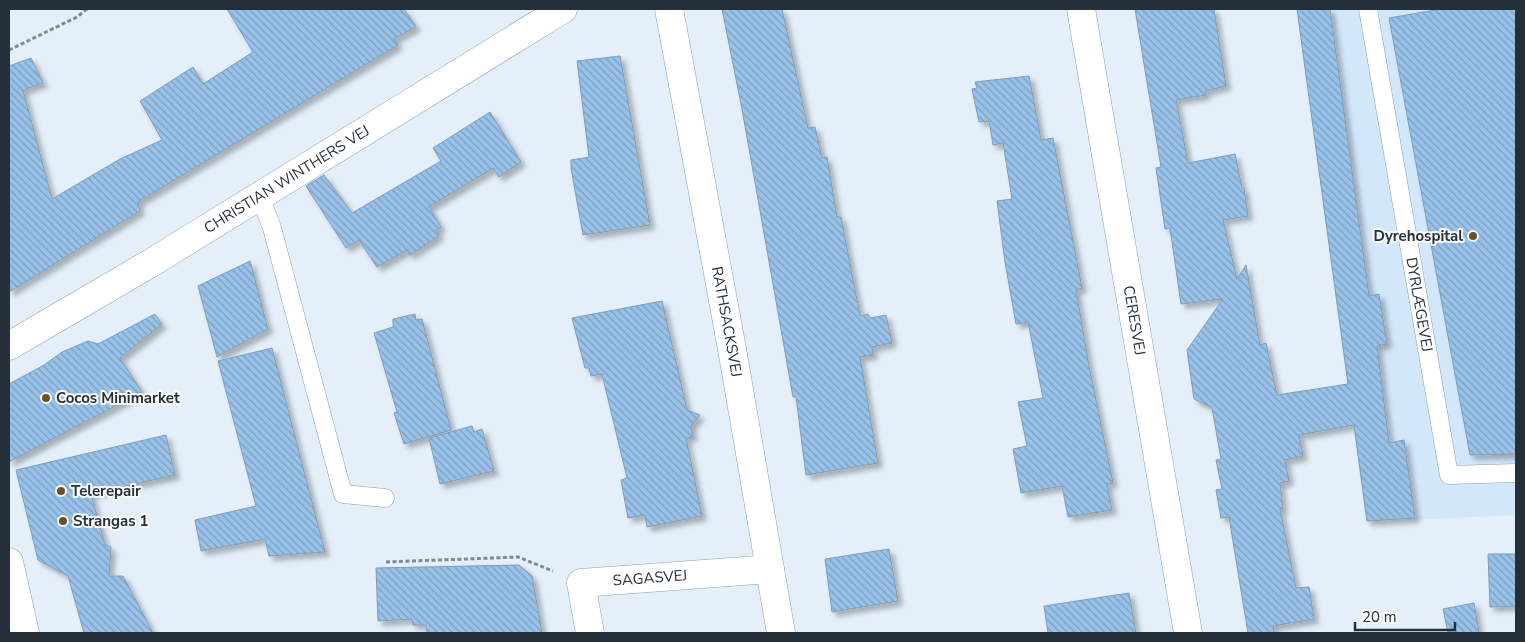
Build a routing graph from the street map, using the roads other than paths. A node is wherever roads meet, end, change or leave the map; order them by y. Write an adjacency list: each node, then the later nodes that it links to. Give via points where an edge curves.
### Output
1 (563, 9): 5 (street, CHRISTIAN WINTHERS VEJ)
2 (669, 9): 10 (street, RATHSACKSVEJ)
3 (1081, 9): 14 (street, CERESVEJ)
4 (1368, 9): 7 (lane, DYRLÆGEVEJ, via 1449,475)
5 (260, 196): 6 (street, CHRISTIAN WINTHERS VEJ); 8 (lane, via 272,228 343,494)
6 (9, 346)
7 (1516, 473)
8 (385, 498)
9 (9, 562): 11 (street)
10 (770, 569): 12 (street, SAGASVEJ, via 581,583); 13 (street, RATHSACKSVEJ)
11 (25, 633)
12 (590, 633)
13 (781, 633)
14 (1188, 633)

